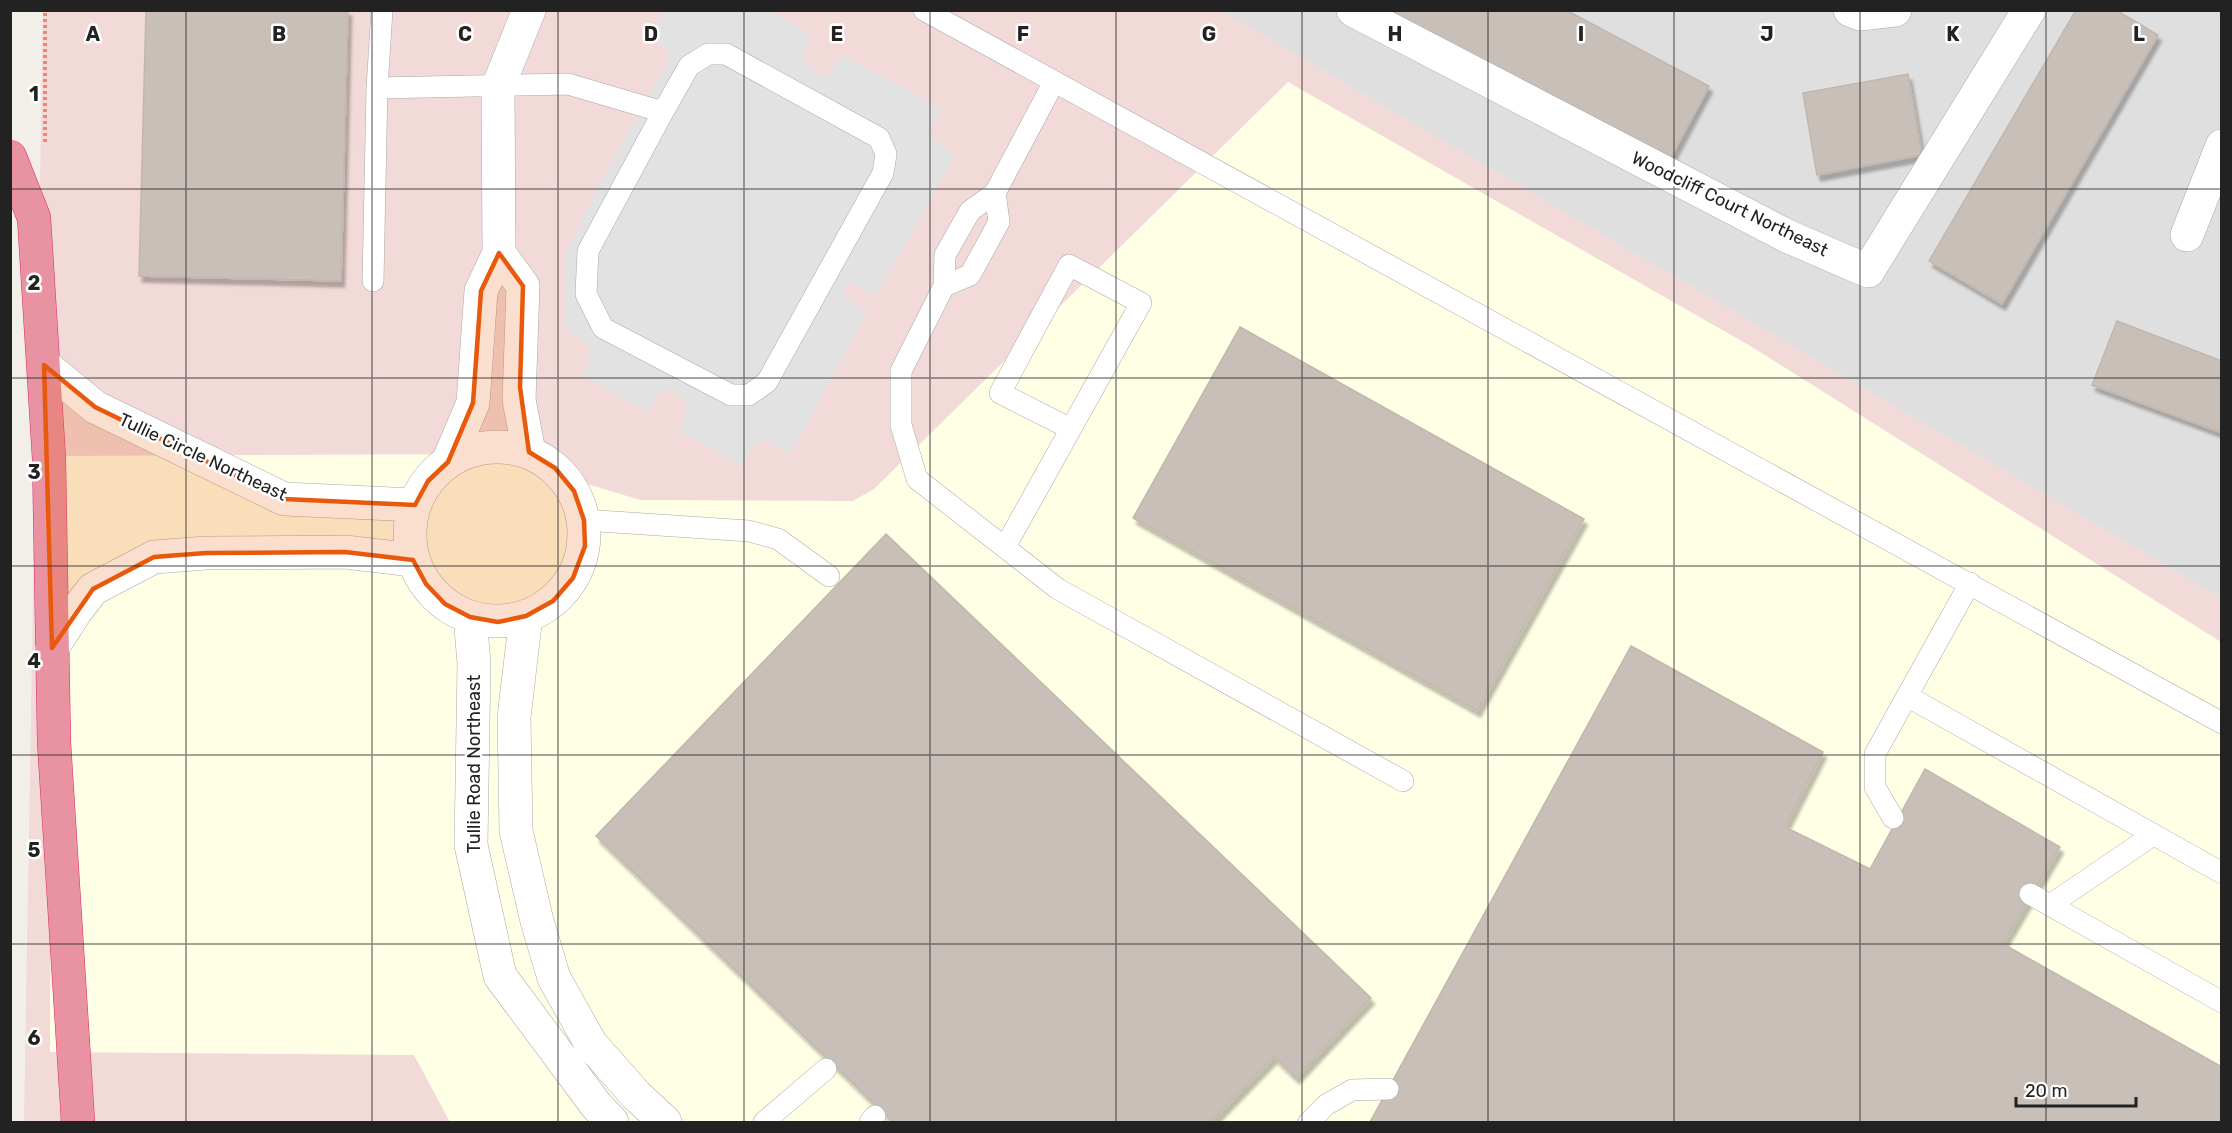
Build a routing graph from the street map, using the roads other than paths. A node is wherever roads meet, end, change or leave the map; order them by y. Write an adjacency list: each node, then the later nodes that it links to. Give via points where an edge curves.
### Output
1 (382, 10): 10 (lane)
2 (529, 10): 9 (street)
3 (924, 10): 8 (lane)
4 (1353, 10): 7 (street, Woodcliff Court Northeast, via 1789,237 1868,271)
5 (1850, 10): 6 (street, via 1860,14)
6 (1895, 10)
7 (2029, 10)
8 (1054, 82): 14 (lane); 28 (lane)
9 (498, 87): 10 (lane); 11 (lane, via 568,84); 16 (street)
10 (377, 88): 17 (lane)
11 (663, 112): 11 (lane, via 588,251 586,294 603,328 731,395 750,395 767,382 883,173 886,154 879,138 726,54 708,54 689,66)
12 (2222, 146): 15 (street)
13 (10, 157): 19 (highway, via 34,218)
14 (995, 193): 18 (lane, via 970,211 945,255); 18 (lane, via 999,222 970,274)
15 (2187, 235)
16 (499, 252): 21 (street, via 523,286 519,400); 22 (street, via 481,291 473,403)
17 (373, 281)
18 (944, 286): 25 (lane, via 901,371 901,425 917,479)
19 (44, 365): 23 (street, Tullie Circle Northeast, via 95,407 284,499); 31 (highway)
20 (1071, 429): 20 (lane, via 1141,303 1069,265 1000,393); 25 (lane)
21 (529, 452): 22 (street, via 500,446 473,449); 24 (street, via 555,468 574,491)
22 (448, 462): 23 (street, via 428,481)
23 (415, 505): 26 (street, via 410,532)
24 (584, 520): 27 (lane, via 749,531 778,539); 29 (street, via 585,546 573,578 553,601)
25 (1005, 547): 34 (lane, via 1058,589)
26 (413, 560): 30 (street, via 426,584 445,604); 31 (street, via 345,552 154,557 93,590)
27 (829, 576)
28 (1970, 583): 32 (lane); 33 (lane)
29 (526, 616): 30 (street, via 498,622); 45 (street, via 514,717 516,831 537,921 554,978 591,1044)
30 (470, 617): 44 (street, Tullie Road Northeast, via 474,663 471,845 500,976)
31 (52, 648): 43 (highway, via 54,742)
32 (1907, 696): 35 (lane, via 1875,754 1875,787); 36 (lane)
33 (2222, 723)
34 (1403, 781)
35 (1893, 818)
36 (2153, 835): 37 (lane); 39 (lane)
37 (2222, 873)
38 (2030, 894): 39 (lane)
39 (2050, 905): 40 (lane)
40 (2222, 1002)
41 (826, 1069): 46 (lane)
42 (1388, 1089): 47 (lane, via 1352,1090 1326,1105)
43 (78, 1122)
44 (612, 1122)
45 (665, 1122)
46 (764, 1122)
47 (1309, 1122)

